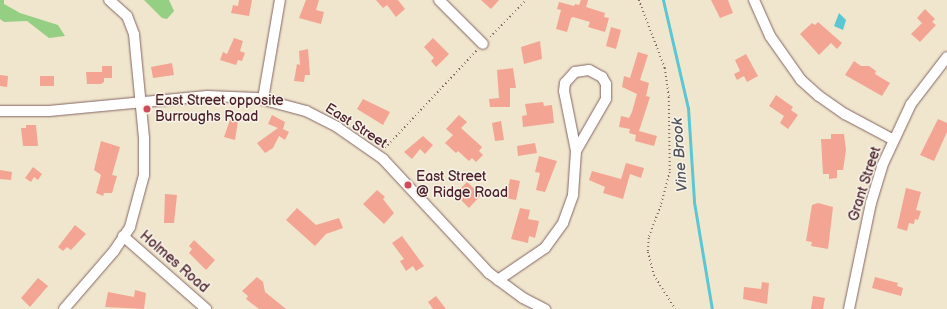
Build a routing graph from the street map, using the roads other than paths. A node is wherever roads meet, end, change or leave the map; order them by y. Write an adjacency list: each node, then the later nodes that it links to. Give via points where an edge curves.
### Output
1 (108, 0): 8 (street, via 127,16 134,34)
2 (280, 0): 7 (street)
3 (439, 0): 5 (street)
4 (754, 0): 10 (street, via 770,36 801,80 845,114)
5 (483, 44)
6 (947, 57): 10 (street, Grant Street, via 911,104)
7 (263, 99): 8 (street, East Street, via 207,96); 13 (street, East Street, via 312,114 337,126 378,155)
8 (139, 102): 9 (street, East Street, via 49,111); 12 (street, via 145,150 144,175 130,227)
9 (0, 111)
10 (894, 140): 17 (street, Grant Street, via 882,166 871,203)
11 (576, 151): 11 (street, via 606,99 606,84 596,72 589,70 575,72 565,83 564,91); 13 (street, via 573,195 563,223 545,248)
12 (123, 236): 14 (street); 15 (street, Holmes Road)
13 (498, 280): 16 (street, East Street, via 523,298)
14 (64, 309)
15 (206, 309)
16 (545, 309)
17 (849, 309)

